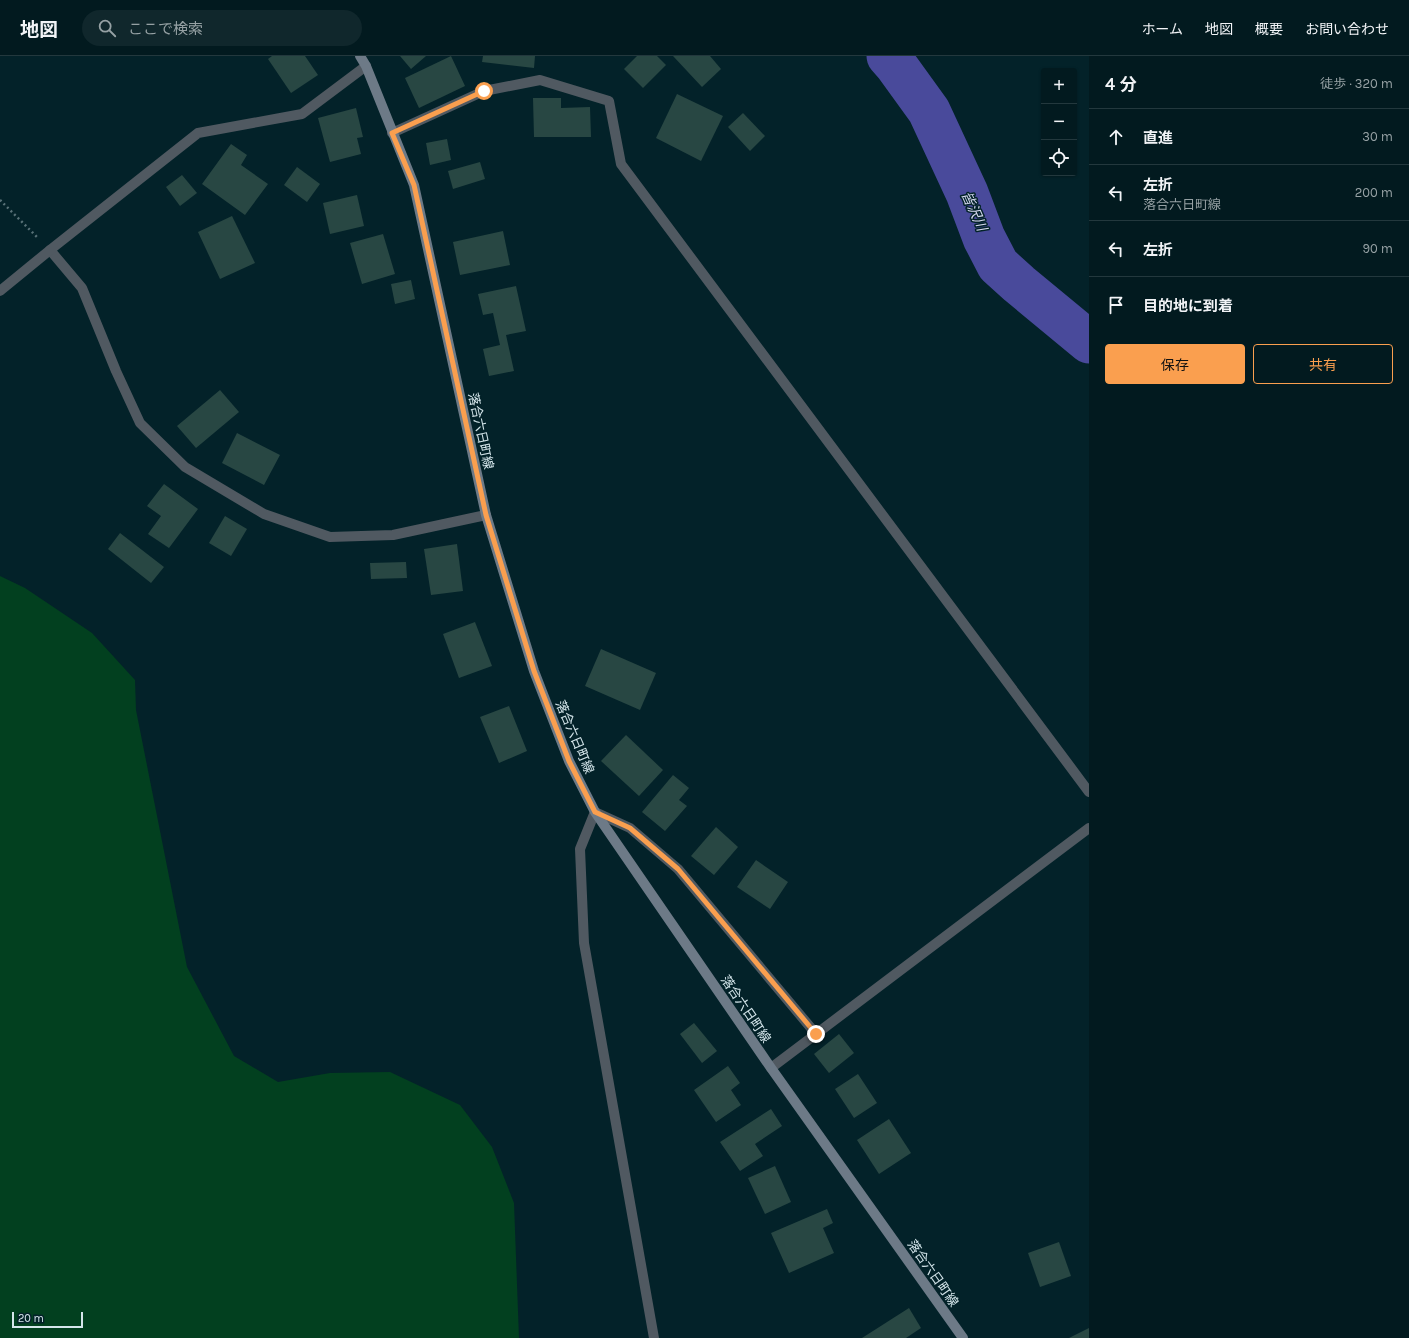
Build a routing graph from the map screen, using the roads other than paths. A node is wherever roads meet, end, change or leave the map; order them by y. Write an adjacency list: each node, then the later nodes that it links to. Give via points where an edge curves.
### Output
1 (360, 56): 2 (main road, 落合六日町線)
2 (366, 66): 3 (main road, 落合六日町線); 4 (street, via 302,114 198,133)
3 (392, 133): 6 (main road, 落合六日町線, via 414,185); 7 (street, via 484,91 540,80 609,101 621,164)
4 (50, 250): 5 (street); 6 (street, via 82,288 140,423 185,467 264,514 330,537 393,535)
5 (0, 291)
6 (486, 515): 8 (main road, 落合六日町線, via 534,671 569,761)
7 (1089, 792)
8 (595, 812): 10 (street, via 630,828 678,869); 11 (main road, 落合六日町線); 12 (street, via 580,849 584,943)
9 (1089, 828): 10 (street)
10 (816, 1034): 11 (street)
11 (771, 1068): 13 (main road, 落合六日町線)
12 (654, 1338)
13 (963, 1338)

